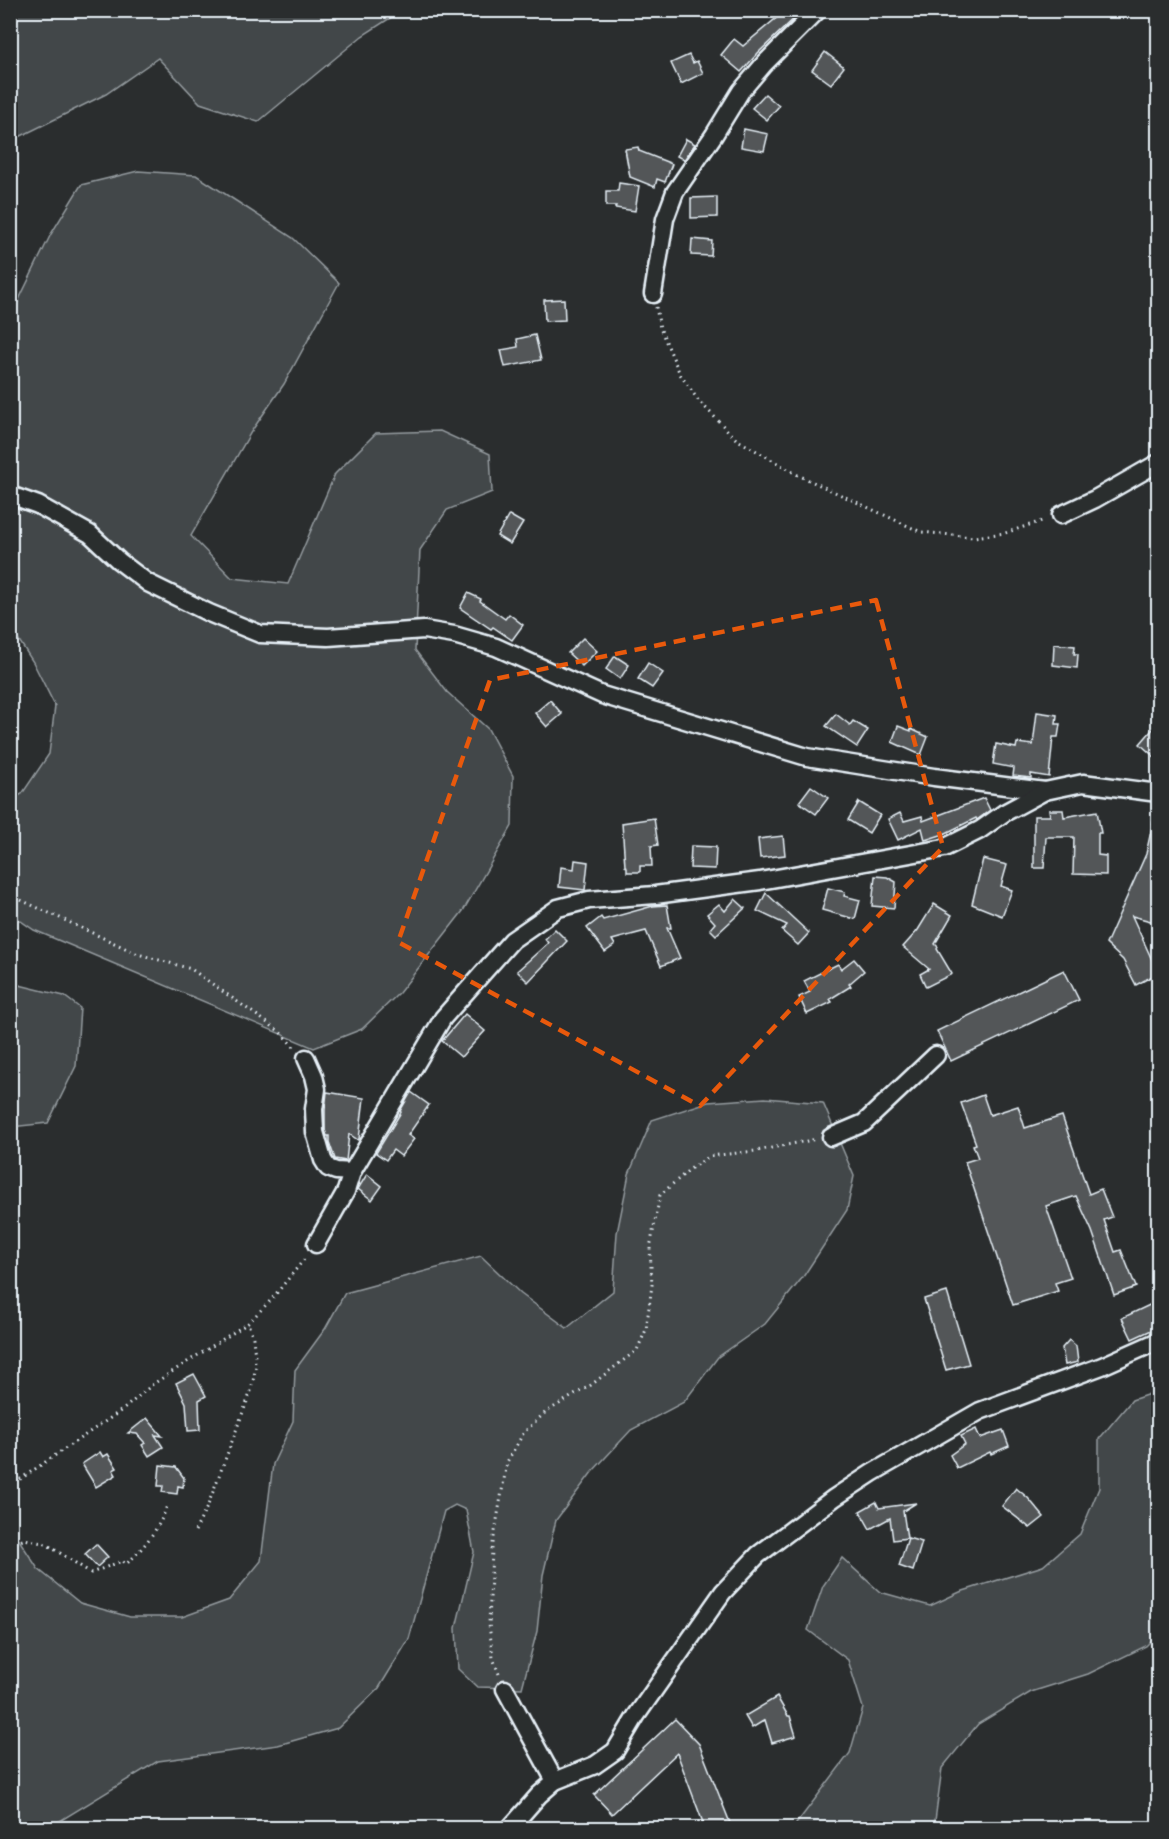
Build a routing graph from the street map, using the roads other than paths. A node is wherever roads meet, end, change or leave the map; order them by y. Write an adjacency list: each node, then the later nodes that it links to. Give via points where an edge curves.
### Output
1 (818, 10): 2 (street, via 741,91 675,192 665,219)
2 (652, 294)
3 (1158, 463): 5 (street)
4 (10, 495): 6 (street, via 38,505 90,534 148,583 260,634 328,637 424,630 454,635 496,647 602,695 807,757)
5 (1061, 515)
6 (1045, 790): 7 (street, via 1083,783); 11 (street, via 944,848 760,881 589,900 558,908 512,940 443,1018)
7 (1158, 793)
8 (936, 1055): 10 (street, via 864,1123)
9 (306, 1058): 11 (street, via 317,1089 315,1132 323,1161 328,1168)
10 (831, 1137)
11 (352, 1172): 12 (street, via 346,1191)
12 (316, 1244)
13 (1158, 1341): 15 (street, via 980,1411 834,1498 758,1555 723,1592 615,1751 595,1765)
14 (505, 1689): 15 (street)
15 (555, 1781): 16 (street)
16 (510, 1828)

